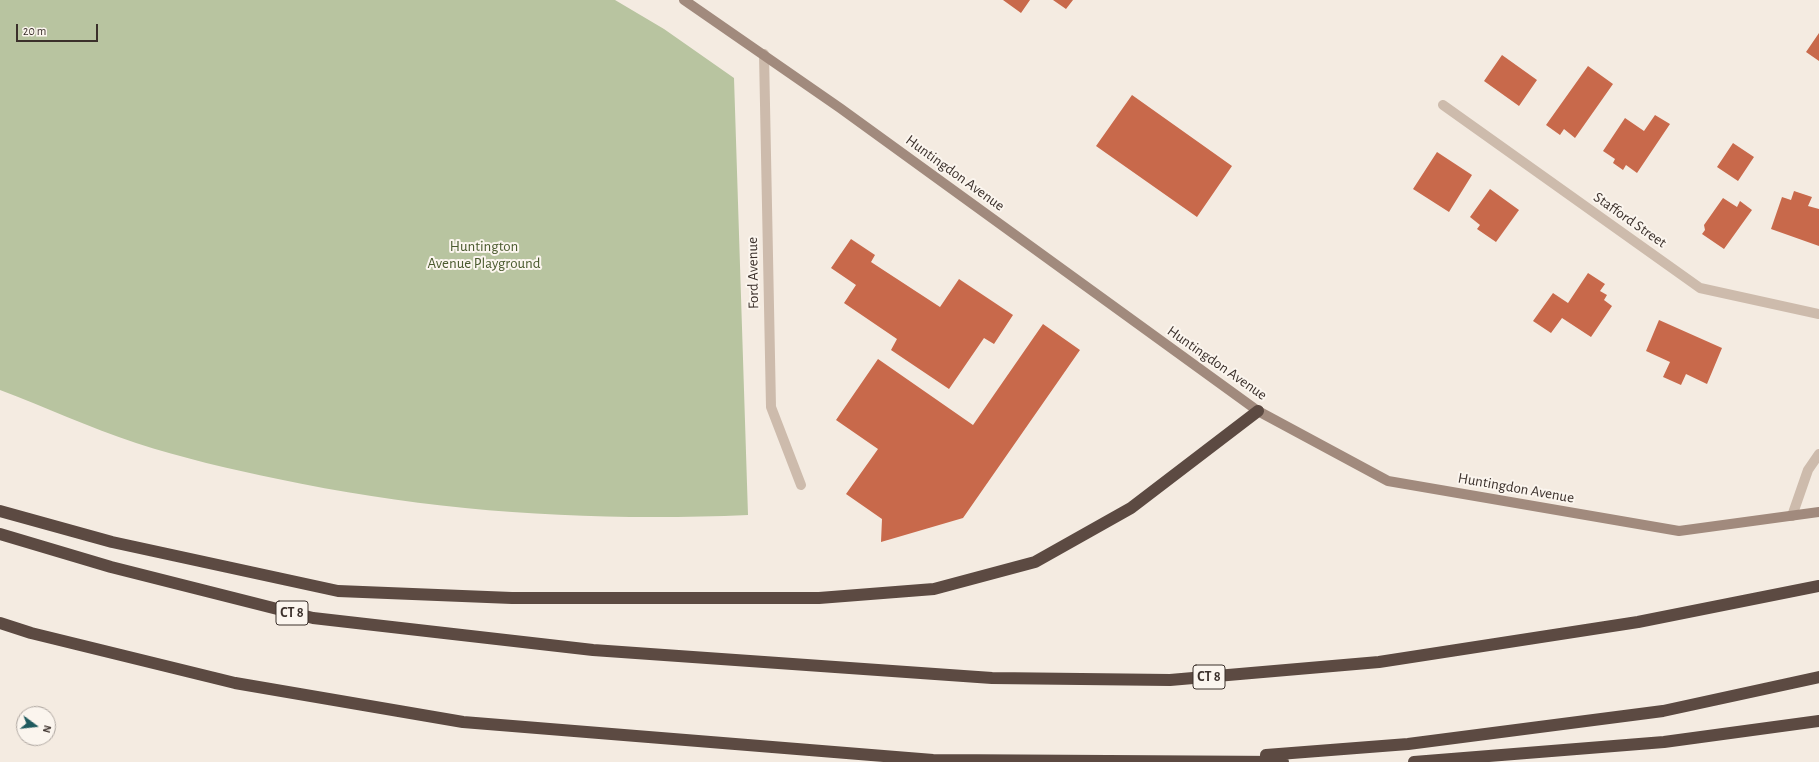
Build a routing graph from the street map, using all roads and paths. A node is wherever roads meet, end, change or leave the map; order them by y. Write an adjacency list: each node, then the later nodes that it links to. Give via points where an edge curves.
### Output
1 (684, 0): 2 (main road, Huntingdon Avenue)
2 (764, 54): 5 (main road, Huntingdon Avenue); 7 (street, Ford Avenue, via 771,407)
3 (1443, 105): 4 (street, Stafford Street, via 1700,288)
4 (1819, 314)
5 (1258, 411): 8 (highway, via 1132,508 1035,562 934,589 819,598 512,598 338,591 112,542); 10 (main road, Huntingdon Avenue, via 1388,481 1679,531)
6 (1819, 454): 10 (street, via 1808,470)
7 (801, 485)
8 (0, 511)
9 (1819, 512): 10 (main road, Huntingdon Avenue)
10 (1792, 516)
11 (0, 534): 12 (highway, CT 8, via 111,567 313,618 592,650 992,678 1170,680 1378,662 1638,622)
12 (1819, 586)
13 (0, 623): 16 (highway, via 31,633 235,683 463,722 933,760)
14 (1819, 677): 16 (highway, via 1663,711 1408,744)
15 (1819, 721): 18 (highway, via 1664,742)
16 (1179, 762): 17 (highway)
17 (1284, 762)
18 (1414, 762)

